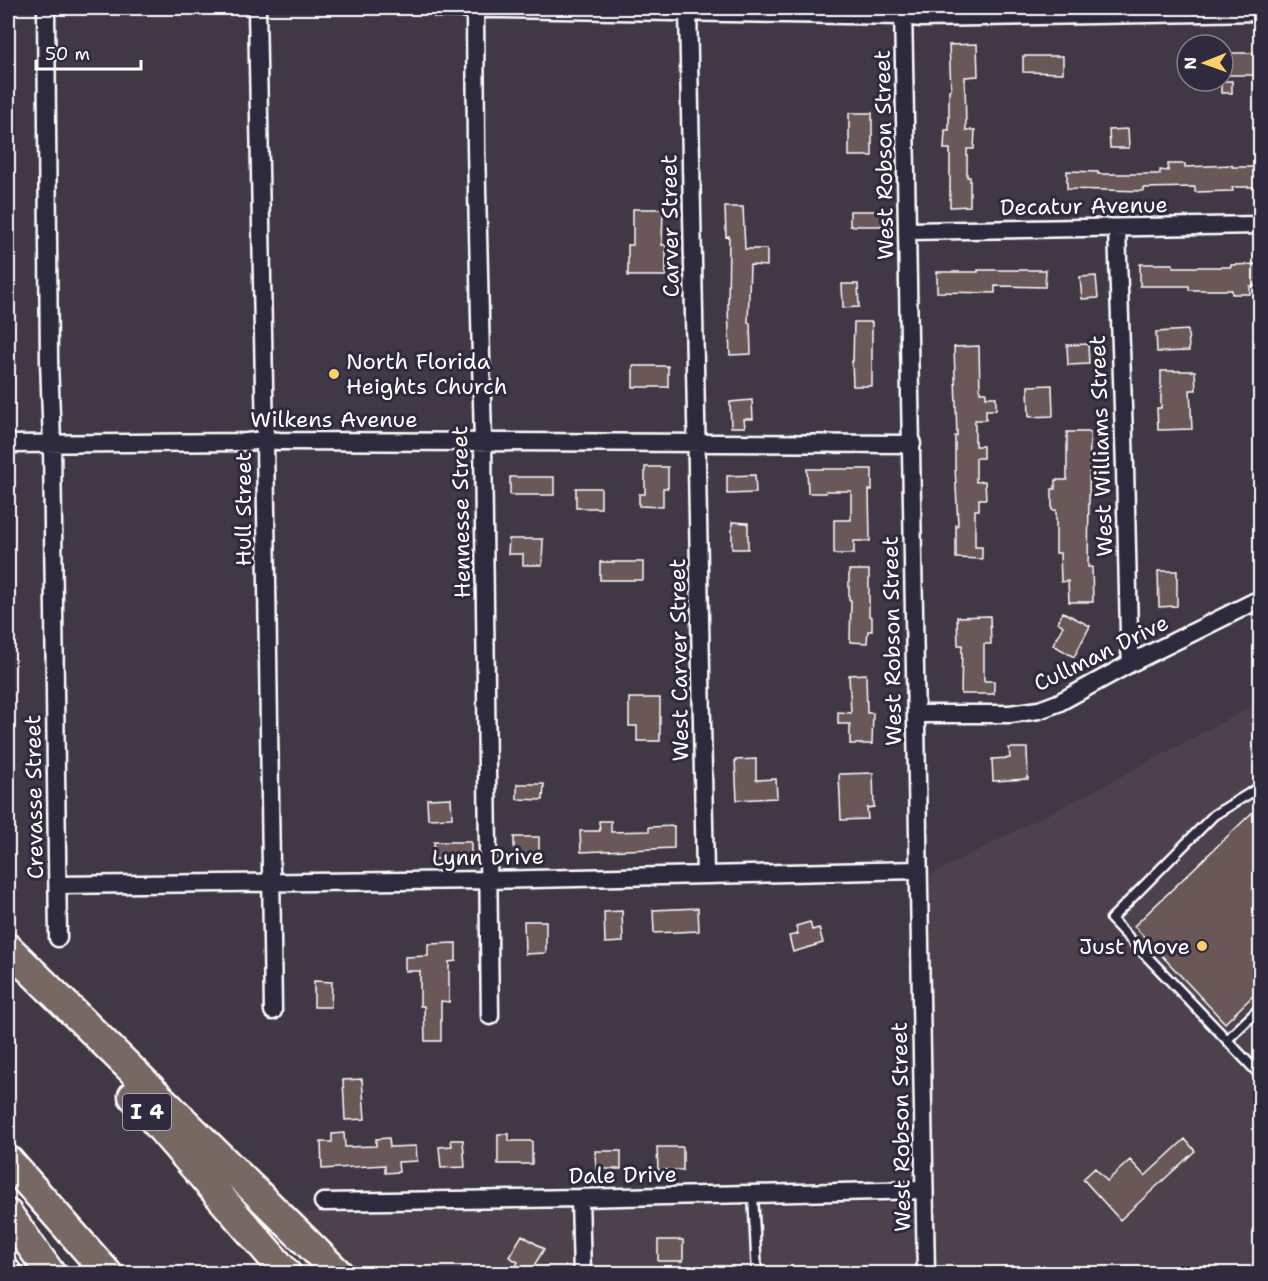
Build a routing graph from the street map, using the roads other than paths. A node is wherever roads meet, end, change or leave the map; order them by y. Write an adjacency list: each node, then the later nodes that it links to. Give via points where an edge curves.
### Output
1 (45, 8): 18 (street, Crevasse Street)
2 (257, 8): 16 (street, Hull Street)
3 (438, 8): 4 (street)
4 (476, 8): 5 (street); 17 (street, Hennesse Street)
5 (688, 10): 6 (street); 19 (street, Carver Street)
6 (744, 10): 7 (street)
7 (804, 11): 9 (street)
8 (1117, 11): 11 (street); 12 (street)
9 (903, 12): 10 (street, via 921,18); 15 (street, West Robson Street)
10 (952, 12): 11 (street)
11 (985, 12)
12 (1260, 12)
13 (1260, 225): 14 (street, Decatur Avenue)
14 (1117, 228): 15 (street, Decatur Avenue); 23 (street, West Williams Street)
15 (908, 231): 21 (street, West Robson Street)
16 (265, 440): 17 (street, Wilkens Avenue); 18 (street, Wilkens Avenue); 29 (street, Hull Street)
17 (483, 442): 19 (street, Wilkens Avenue); 28 (street, Hennesse Street)
18 (52, 443): 20 (street, Wilkens Avenue); 30 (street, Crevasse Street)
19 (697, 443): 21 (street, Wilkens Avenue); 27 (street, West Carver Street)
20 (8, 444)
21 (912, 444): 24 (street, West Robson Street)
22 (1260, 599): 23 (street, Cullman Drive)
23 (1131, 663): 24 (street, Cullman Drive, via 1039,710 1010,714)
24 (916, 714): 26 (street, West Robson Street)
25 (1260, 787): 36 (lane, via 1214,815 1111,919)
26 (918, 870): 27 (street, Lynn Drive); 39 (street, West Robson Street)
27 (705, 875): 28 (street, Lynn Drive)
28 (489, 880): 29 (street, Lynn Drive); 35 (street, Hennesse Street)
29 (271, 882): 30 (street, Lynn Drive); 34 (street, Hull Street)
30 (58, 885): 31 (street, Crevasse Street)
31 (58, 938)
32 (8, 949): 48 (highway, I 4); 49 (highway)
33 (1260, 1008): 36 (lane)
34 (273, 1011)
35 (490, 1016)
36 (1227, 1040): 37 (lane)
37 (1260, 1075)
38 (8, 1160): 47 (highway)
39 (924, 1190): 40 (street, Dale Drive); 52 (street, West Robson Street)
40 (753, 1194): 41 (street, Dale Drive); 51 (lane)
41 (580, 1198): 42 (street, Dale Drive); 50 (street)
42 (323, 1202)
43 (8, 1215): 46 (highway)
44 (8, 1264): 45 (street)
45 (15, 1274)
46 (51, 1274)
47 (108, 1274)
48 (287, 1274)
49 (339, 1274)
50 (582, 1274)
51 (757, 1274)
52 (926, 1274)

